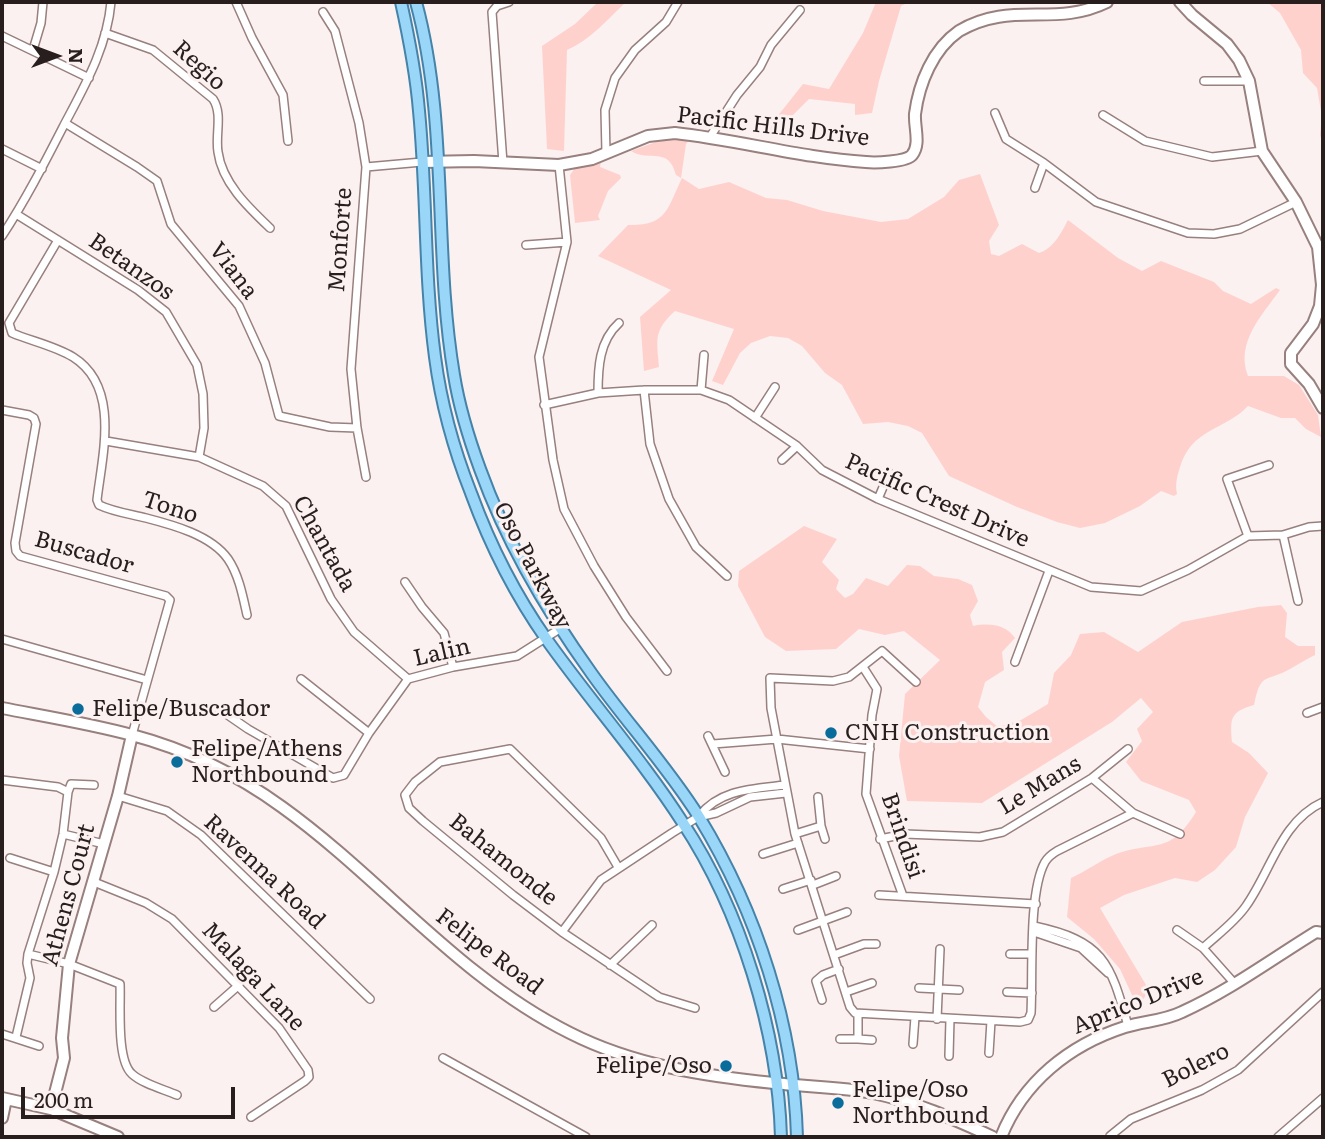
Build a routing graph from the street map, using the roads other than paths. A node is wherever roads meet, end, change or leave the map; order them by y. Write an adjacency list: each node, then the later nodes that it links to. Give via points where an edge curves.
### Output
1 (43, 2): 14 (street)
2 (111, 2): 12 (street)
3 (236, 2): 22 (street, via 283,95)
4 (401, 2): 27 (main road, Oso Parkway, via 419,111)
5 (416, 2): 26 (main road, Oso Parkway, via 434,89)
6 (509, 2): 28 (street, via 492,12)
7 (678, 2): 25 (street, via 666,22 635,50 615,78 605,110)
8 (1107, 2): 21 (street, Pacific Hills Drive, via 1059,14 994,13 946,41 929,65 915,115 914,154 908,159 867,162)
9 (1180, 2): 17 (street, via 1227,44)
10 (800, 10): 21 (street)
11 (323, 12): 31 (street, Monforte, via 335,31)
12 (105, 33): 15 (street); 36 (street, Regio, via 153,50 213,99 218,108 221,166 229,183)
13 (2, 36): 14 (street)
14 (33, 50): 15 (street)
15 (89, 78): 20 (street)
16 (1204, 80): 17 (street)
17 (1248, 81): 24 (street)
18 (995, 113): 29 (street, via 1006,139)
19 (1103, 115): 24 (street, via 1144,141 1212,157)
20 (65, 123): 32 (street); 51 (street, Viana, via 157,181 171,224 239,306 265,363 279,416)
21 (710, 137): 25 (street, Pacific Hills Drive, via 648,136)
22 (288, 141)
23 (2, 149): 32 (street)
24 (1262, 151): 34 (street)
25 (606, 153): 30 (street, Pacific Hills Drive)
26 (438, 161): 27 (street, Pacific Hills Drive); 28 (street, Pacific Hills Drive); 68 (main road, Oso Parkway, via 454,378 480,470 504,527)
27 (422, 162): 31 (street); 69 (main road, Oso Parkway, via 434,353 443,400 477,511)
28 (503, 163): 30 (street, Pacific Hills Drive)
29 (1044, 163): 33 (street); 34 (street, via 1096,202 1188,233 1240,229)
30 (559, 165): 39 (street)
31 (366, 167): 51 (street, Monforte, via 351,369)
32 (42, 169): 35 (street)
33 (1035, 188)
34 (1296, 202): 48 (street, via 1318,247 1322,285 1313,324 1290,353 1291,364)
35 (16, 214): 37 (street); 38 (street, Betanzos)
36 (270, 228)
37 (2, 236)
38 (58, 240): 52 (street, via 9,327 12,333 74,358 85,368 100,391); 54 (street, Betanzos, via 166,312 197,365 204,428)
39 (567, 242): 40 (street); 47 (street, via 539,357)
40 (526, 245)
41 (619, 323): 46 (street, via 608,334 598,367)
42 (704, 355): 45 (street)
43 (775, 387): 50 (street)
44 (644, 390): 45 (street, Pacific Crest Drive); 46 (street, Pacific Crest Drive); 64 (street, via 650,444 669,499 696,547)
45 (701, 390): 50 (street, Pacific Crest Drive, via 729,400)
46 (598, 394): 47 (street, Pacific Crest Drive)
47 (544, 405): 74 (street, via 564,509 626,617)
48 (1323, 408)
49 (2, 410): 77 (street, Buscador, via 29,415 36,425 15,543 20,556 170,600)
50 (755, 418): 53 (street, Pacific Crest Drive)
51 (357, 428): 58 (street, Monforte)
52 (106, 441): 54 (street, Chantada); 67 (street, Tono, via 99,505 180,528 211,542 227,556)
53 (797, 446): 55 (street); 59 (street, Pacific Crest Drive, via 822,470)
54 (199, 457): 76 (street, Chantada, via 263,486 286,506 331,599 354,632)
55 (782, 460)
56 (1269, 465): 62 (street, via 1227,479)
57 (889, 473): 59 (street)
58 (366, 477)
59 (878, 499): 63 (street, Pacific Crest Drive)
60 (1323, 526): 61 (street, Pacific Crest Drive)
61 (1283, 535): 62 (street, Pacific Crest Drive); 66 (street)
62 (1248, 536): 63 (street, Pacific Crest Drive, via 1141,591 1091,587)
63 (1049, 571): 71 (street)
64 (727, 576)
65 (405, 582): 72 (street, via 444,633)
66 (1298, 601)
67 (247, 615)
68 (561, 628): 69 (street, Lalin); 100 (main road, Oso Parkway)
69 (545, 638): 72 (street, Lalin, via 517,656); 101 (main road, Oso Parkway)
70 (2, 639): 77 (street)
71 (1015, 663)
72 (453, 667): 76 (street, Lalin)
73 (863, 667): 78 (street, via 882,651); 86 (street, via 833,681 771,677); 88 (street, Brindisi, via 877,689)
74 (667, 671)
75 (301, 679): 83 (street)
76 (408, 679): 83 (street, Lalin)
77 (148, 680): 84 (street, Buscador)
78 (916, 682)
79 (2, 708): 84 (street, Felipe Road)
80 (1323, 708): 82 (street)
81 (219, 709): 83 (street, Lalin, via 333,778 344,775)
82 (1307, 713)
83 (369, 733)
84 (132, 735): 96 (street, Athens Court); 169 (street, Felipe Road, via 193,756 282,807 482,978 570,1033 661,1066)
85 (708, 736): 87 (street)
86 (777, 739): 87 (street); 88 (street); 94 (street)
87 (713, 744): 90 (street)
88 (870, 749): 107 (street, Brindisi, via 866,794)
89 (1129, 749): 91 (street, Le Mans)
90 (725, 772)
91 (1092, 778): 99 (street); 107 (street, Le Mans, via 989,836 905,834)
92 (2, 780): 95 (street)
93 (94, 785): 95 (street, via 71,784)
94 (785, 789): 100 (street, via 743,795 716,813); 104 (street)
95 (68, 792): 103 (street)
96 (118, 796): 109 (street, Athens Court); 149 (street, Ravenna Road, via 167,811 201,835)
97 (818, 797): 102 (street)
98 (1323, 802): 130 (street, via 1293,824 1245,909)
99 (1133, 813): 105 (street); 120 (street, via 1046,859)
100 (698, 817): 101 (street); 170 (main road, Oso Parkway, via 739,894 763,955)
101 (685, 825): 112 (street); 169 (main road, Oso Parkway, via 719,890 749,964)
102 (821, 826): 104 (street); 106 (street)
103 (63, 834): 109 (street); 113 (street)
104 (795, 834): 108 (street)
105 (1180, 834)
106 (825, 839)
107 (880, 839): 119 (street, Brindisi)
108 (799, 843): 110 (street); 116 (street)
109 (104, 844): 115 (street, Athens Court)
110 (763, 854)
111 (10, 858): 113 (street)
112 (618, 867): 127 (street, via 601,880); 127 (street, Bahamonde, via 601,838 514,752 440,762 415,782 405,795 406,803 423,821)
113 (54, 872): 132 (street)
114 (836, 876): 116 (street)
115 (94, 882): 136 (street, Athens Court); 141 (street, Malaga Lane, via 172,919)
116 (812, 882): 117 (street); 122 (street)
117 (783, 889)
118 (879, 895): 119 (street)
119 (903, 896): 120 (street)
120 (1036, 904): 124 (street)
121 (847, 912): 122 (street)
122 (822, 920): 125 (street); 135 (street)
123 (652, 925): 137 (street)
124 (1034, 929): 134 (street); 158 (street, via 1083,945 1110,975)
125 (798, 930)
126 (1177, 930): 130 (street)
127 (562, 932): 137 (street, Bahamonde)
128 (1320, 932): 140 (street, Aprico Drive)
129 (876, 944): 135 (street)
130 (1203, 948): 140 (street)
131 (940, 949): 143 (street)
132 (28, 954): 136 (street); 160 (street, via 30,978)
133 (1010, 954): 134 (street)
134 (1032, 954): 148 (street)
135 (834, 955): 138 (street)
136 (69, 964): 171 (street, via 120,984 118,1016 127,1068 138,1078); 174 (street, Athens Court, via 64,1058)
137 (610, 965): 152 (street, Bahamonde, via 659,997)
138 (839, 969): 145 (street); 150 (street, via 817,981)
139 (872, 983): 145 (street)
140 (1235, 984): 158 (street, Aprico Drive, via 1182,1012)
141 (239, 985): 151 (street); 175 (street, Malaga Lane, via 279,1028 309,1077)
142 (919, 988): 143 (street)
143 (939, 989): 144 (street); 155 (street)
144 (959, 990)
145 (846, 992): 153 (street, via 850,1007)
146 (1007, 992): 148 (street)
147 (1323, 992): 177 (street, Bolero, via 1238,1070 1131,1119)
148 (1032, 993): 157 (street, via 1028,1020)
149 (370, 999)
150 (822, 1000)
151 (214, 1007)
152 (695, 1008)
153 (858, 1014): 154 (street); 162 (street)
154 (915, 1017): 155 (street); 164 (street)
155 (937, 1018): 156 (street)
156 (950, 1019): 157 (street); 167 (street)
157 (991, 1021): 166 (street)
158 (1128, 1026): 183 (street, Aprico Drive, via 1059,1059 1036,1081)
159 (2, 1034): 160 (street)
160 (16, 1037): 165 (street)
161 (840, 1039): 162 (street)
162 (858, 1039): 163 (street)
163 (872, 1040)
164 (912, 1044)
165 (39, 1046)
166 (989, 1053)
167 (949, 1056)
168 (443, 1058): 179 (street)
169 (776, 1084): 170 (street, Felipe Road); 180 (main road, Oso Parkway)
170 (793, 1085): 181 (main road, Oso Parkway); 182 (street, Felipe Road, via 842,1088 911,1102)
171 (177, 1095)
172 (4, 1098): 174 (street); 176 (street)
173 (1323, 1098): 184 (street)
174 (51, 1109): 178 (street)
175 (251, 1117)
176 (2, 1118)
177 (1110, 1136)
178 (118, 1137)
179 (586, 1137)
180 (781, 1137)
181 (797, 1137)
182 (993, 1137)
183 (1001, 1137)
184 (1278, 1137)

